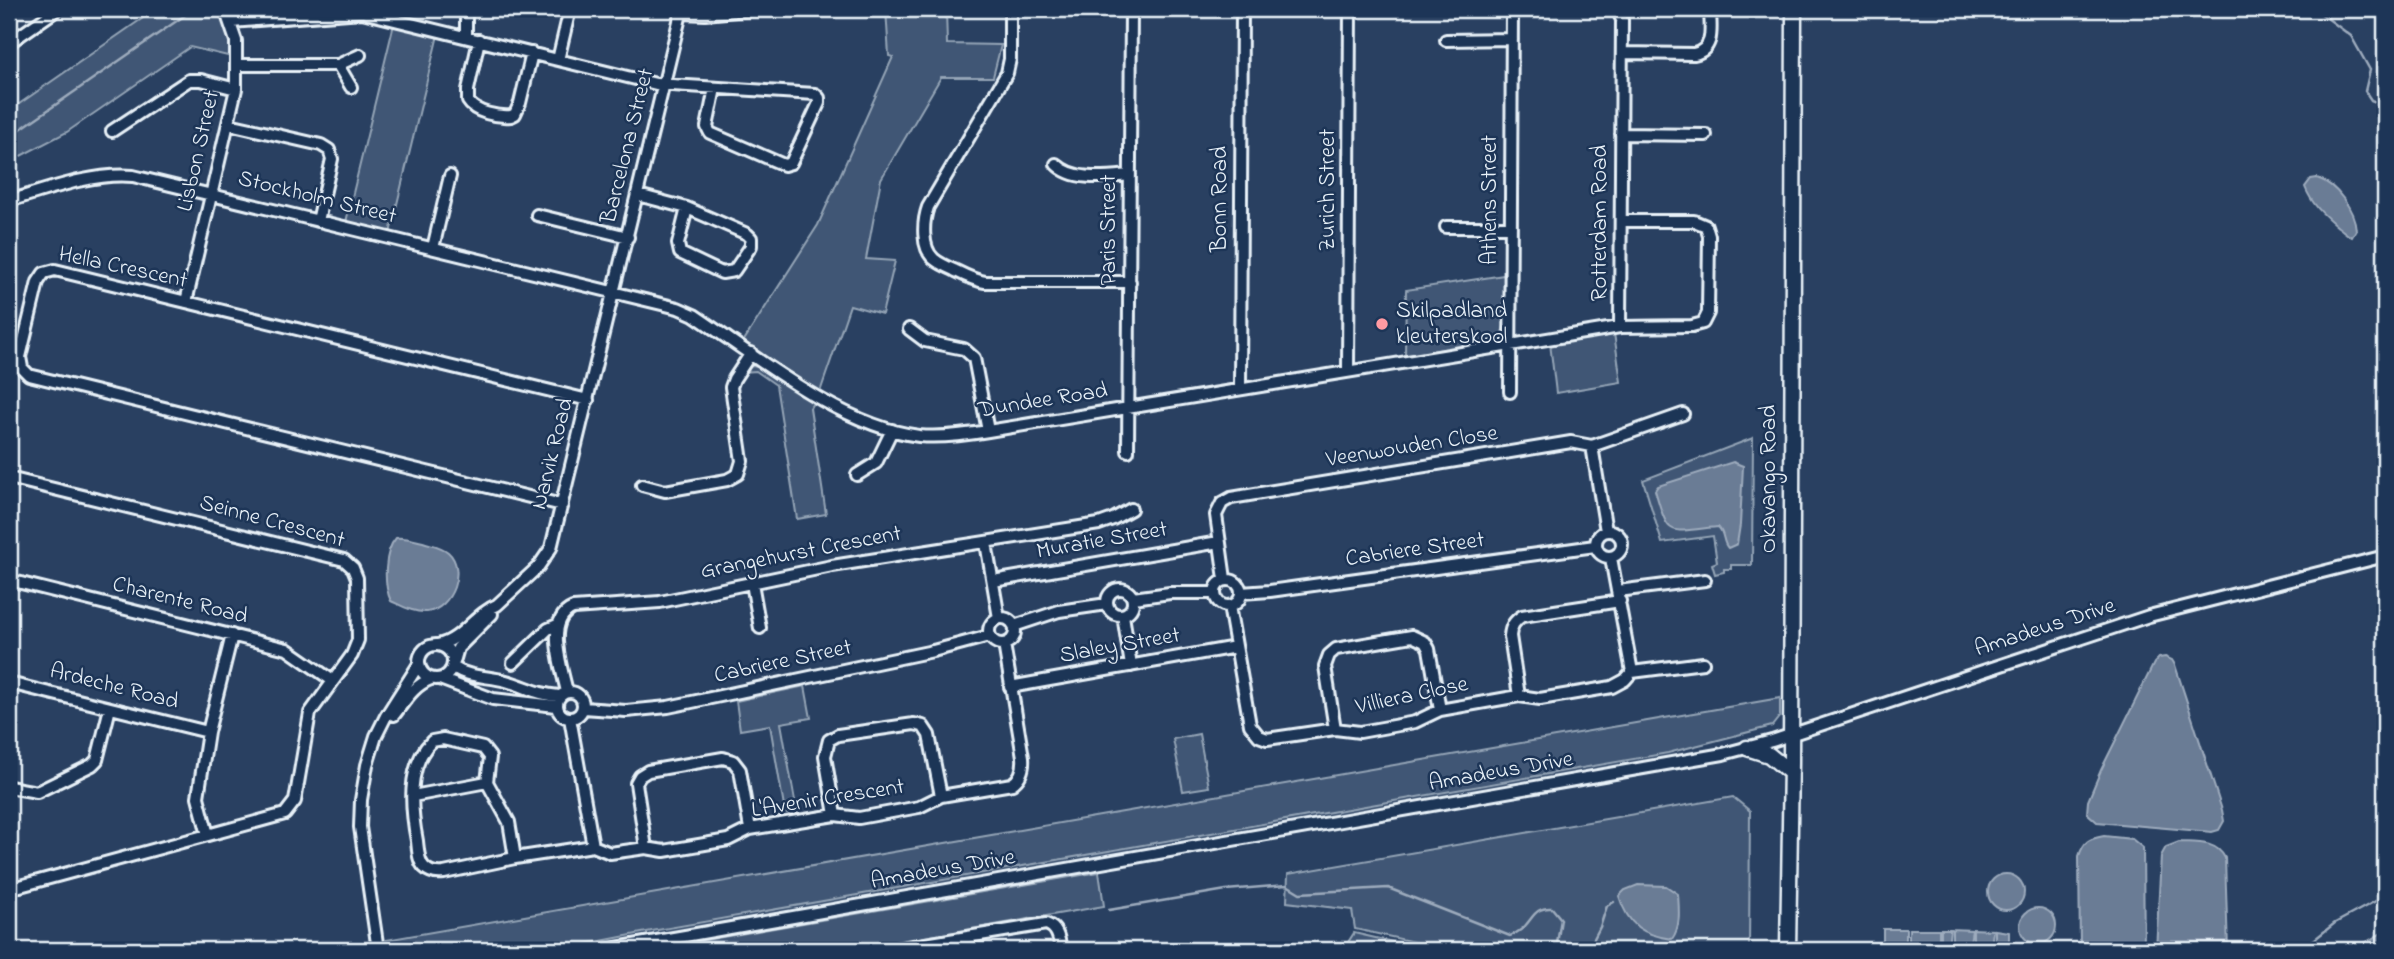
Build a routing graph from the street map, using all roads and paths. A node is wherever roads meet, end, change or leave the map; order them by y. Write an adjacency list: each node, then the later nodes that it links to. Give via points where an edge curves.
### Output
1 (58, 9): 20 (street)
2 (225, 9): 15 (street, Lisbon Street)
3 (466, 9): 16 (street)
4 (570, 9): 24 (street)
5 (757, 9): 14 (street, via 705,14)
6 (1010, 9): 49 (street, via 1009,69 928,206 928,252 969,278 985,282)
7 (1131, 9): 37 (street, Paris Street)
8 (1242, 9): 57 (street, Bonn Road)
9 (1350, 9): 56 (street, Zurich Street)
10 (1512, 9): 17 (street, Athens Street)
11 (1617, 9): 22 (street, Rotterdam Road, via 1622,20)
12 (1710, 9): 22 (street, via 1710,42 1703,51)
13 (1794, 9): 120 (main road, Okavango Road)
14 (682, 11): 27 (street, Barcelona Street)
15 (231, 22): 16 (street, via 357,11); 25 (street, Lisbon Street)
16 (466, 37): 18 (street)
17 (1512, 39): 19 (street); 46 (street, Athens Street)
18 (479, 40): 21 (street); 21 (street, via 467,96 470,106 507,117 515,114 520,103)
19 (1447, 40)
20 (9, 43)
21 (532, 53): 24 (street)
22 (1622, 53): 33 (street, Rotterdam Road)
23 (360, 55): 26 (street)
24 (558, 60): 27 (street)
25 (236, 65): 26 (street); 30 (street, Lisbon Street)
26 (338, 65): 28 (street)
27 (665, 85): 29 (street); 39 (street, Barcelona Street)
28 (351, 86)
29 (715, 88): 29 (street, via 817,96 819,103 791,163 783,165 710,133 707,125)
30 (236, 89): 31 (street, Lisbon Street); 32 (street, via 188,80)
31 (229, 124): 38 (street, Lisbon Street); 43 (street, via 328,150 332,159)
32 (112, 131)
33 (1621, 134): 34 (street); 44 (street, Rotterdam Road)
34 (1706, 135)
35 (1056, 164): 37 (street, via 1078,175)
36 (450, 176): 48 (street)
37 (1130, 176): 49 (street, Paris Street)
38 (212, 194): 40 (street, Stockholm Street, via 120,175); 43 (street, Stockholm Street); 51 (street, Lisbon Street)
39 (638, 195): 41 (street); 47 (street, Barcelona Street)
40 (9, 201)
41 (687, 208): 41 (street, via 751,238 749,251 734,271 722,273 680,253)
42 (537, 215): 47 (street)
43 (318, 220): 48 (street, Stockholm Street)
44 (1621, 221): 52 (street, Rotterdam Road); 52 (street, via 1694,221 1706,226 1709,236 1705,321 1692,326)
45 (1446, 227): 46 (street)
46 (1511, 227): 54 (street, Athens Street)
47 (628, 237): 50 (street, Barcelona Street)
48 (433, 248): 50 (street, Stockholm Street)
49 (1130, 282): 60 (street, Paris Street)
50 (614, 293): 55 (street, Dundee Road, via 689,312); 59 (street, Narvik Road)
51 (186, 302): 59 (street, Hella Crescent); 69 (street, Hella Crescent, via 48,271 38,282 20,365 33,377)
52 (1620, 327): 54 (street, Rotterdam Road)
53 (909, 329): 63 (street, via 925,341 964,349 974,358)
54 (1510, 345): 56 (street, Dundee Road); 58 (street, Athens Street)
55 (751, 353): 62 (street, Dundee Road, via 818,398); 68 (street, via 731,387 742,461 738,474 665,491)
56 (1348, 371): 57 (street, Dundee Road)
57 (1240, 389): 60 (street, Dundee Road)
58 (1510, 392)
59 (588, 400): 69 (street, Narvik Road)
60 (1129, 408): 63 (street, Dundee Road); 65 (street, Paris Street)
61 (1683, 414): 64 (street, Veenwouden Close)
62 (892, 430): 63 (street, Dundee Road, via 940,437); 66 (street, via 876,463)
63 (988, 431)
64 (1592, 446): 71 (street); 72 (street, Veenwouden Close, via 1571,442 1231,498 1216,515)
65 (1128, 451)
66 (857, 475)
67 (9, 478): 107 (street, Seinne Crescent, via 347,562 357,578 359,635 352,655)
68 (642, 485)
69 (562, 505): 87 (street, Narvik Road, via 548,556)
70 (1130, 509): 73 (street, Grangehurst Crescent, via 1099,524)
71 (1605, 531): 74 (street); 76 (street, via 1614,532 1622,541 1620,552)
72 (1219, 542): 77 (street, Veenwouden Close); 80 (street, Muratie Street)
73 (986, 543): 80 (street); 81 (street, Grangehurst Crescent, via 899,554)
74 (1595, 546): 76 (street, via 1601,555); 83 (street, Cabriere Street)
75 (2385, 556): 120 (street, Amadeus Drive, via 2149,616)
76 (1611, 558): 84 (street)
77 (1225, 579): 82 (street); 83 (street, via 1236,582)
78 (9, 580): 94 (street, Charente Road)
79 (1705, 580): 84 (street)
80 (993, 581): 90 (street)
81 (752, 583): 91 (street, Grangehurst Crescent, via 660,602 573,608 563,614); 93 (street)
82 (1214, 593): 85 (street); 88 (street, via 1221,604)
83 (1241, 593): 88 (street)
84 (1619, 596): 104 (street); 111 (street, via 1517,619 1510,636)
85 (1133, 598): 86 (street, via 1126,589 1117,589 1110,593); 89 (street, via 1132,609)
86 (1107, 604): 89 (street, via 1112,613); 92 (street, via 1059,611)
87 (497, 605): 97 (street, Narvik Road); 102 (street, Narvik Road, via 458,648)
88 (1229, 606): 98 (street, Villiera Close)
89 (1123, 615): 103 (street)
90 (999, 618): 92 (street); 95 (street, via 989,625)
91 (558, 625): 99 (street, Grangehurst Crescent); 112 (street)
92 (1014, 626): 96 (street, via 1013,639)
93 (760, 628)
94 (232, 635): 107 (street, Charente Road, via 292,651); 119 (street)
95 (989, 636): 96 (street); 114 (street, Cabriere Street, via 668,708)
96 (1004, 644): 109 (street, L'Avenir Crescent)
97 (438, 645): 101 (street, via 425,649); 102 (street, via 448,649)
98 (1237, 647): 103 (street, Slaley Street); 118 (street, Villiera Close, via 1251,725 1259,736 1275,739)
99 (513, 663)
100 (1703, 663): 104 (street, Villiera Close)
101 (419, 664): 106 (street, via 424,674); 117 (street)
102 (453, 664): 105 (street, via 465,673); 106 (street, via 448,674)
103 (1131, 666): 109 (street, Slaley Street)
104 (1632, 672): 111 (street, Villiera Close, via 1612,687 1540,699)
105 (484, 677): 110 (street); 112 (street)
106 (436, 679): 110 (street); 117 (street, via 420,684)
107 (333, 681): 129 (street, Seinne Crescent, via 308,718 291,808 281,817)
108 (9, 684): 113 (street, Ardeche Road)
109 (1010, 687): 126 (street, L'Avenir Crescent, via 1023,757 1018,778 1012,784)
110 (481, 695): 112 (street, via 512,702)
111 (1520, 696): 115 (street, Villiera Close)
112 (561, 698): 114 (street, via 579,695); 116 (street, via 562,716)
113 (110, 708): 119 (street, Ardeche Road); 124 (street, via 94,764 37,792)
114 (583, 708): 116 (street)
115 (1440, 710): 118 (street, Villiera Close, via 1415,722 1360,732); 118 (street, via 1429,649 1421,639 1412,636 1336,649 1325,666)
116 (570, 718): 130 (street)
117 (382, 726): 135 (street, via 367,765 359,818)
118 (1335, 729)
119 (208, 732): 129 (street, via 198,797)
120 (1791, 735): 121 (street, Amadeus Drive); 122 (main road, Okavango Road)
121 (1747, 748): 122 (main road, via 1769,755); 136 (street, Amadeus Drive)
122 (1791, 773): 140 (main road, Okavango Road)
123 (487, 782): 125 (street); 125 (street, via 490,757 485,749 436,739 419,760); 132 (street, via 509,822)
124 (9, 787)
125 (413, 796): 132 (street, L'Avenir Crescent, via 420,859 427,870 444,873)
126 (941, 796): 127 (street, L'Avenir Crescent, via 919,807 859,818); 127 (street, via 930,738 923,726 838,735 829,740 825,752)
127 (835, 815): 128 (street, L'Avenir Crescent)
128 (750, 829): 131 (street, L'Avenir Crescent, via 728,840 664,851); 131 (street, via 740,770 733,761 723,758 648,771 636,783)
129 (208, 835): 133 (street, Seinne Crescent)
130 (593, 846): 131 (street, L'Avenir Crescent, via 610,853); 132 (street, L'Avenir Crescent)
131 (646, 848)
132 (515, 858)
133 (9, 889)
134 (966, 937): 137 (street); 138 (street); 139 (street, via 1046,924 1057,933)
135 (378, 950)
136 (605, 950)
137 (889, 950)
138 (968, 950)
139 (1061, 950)
140 (1788, 950)

